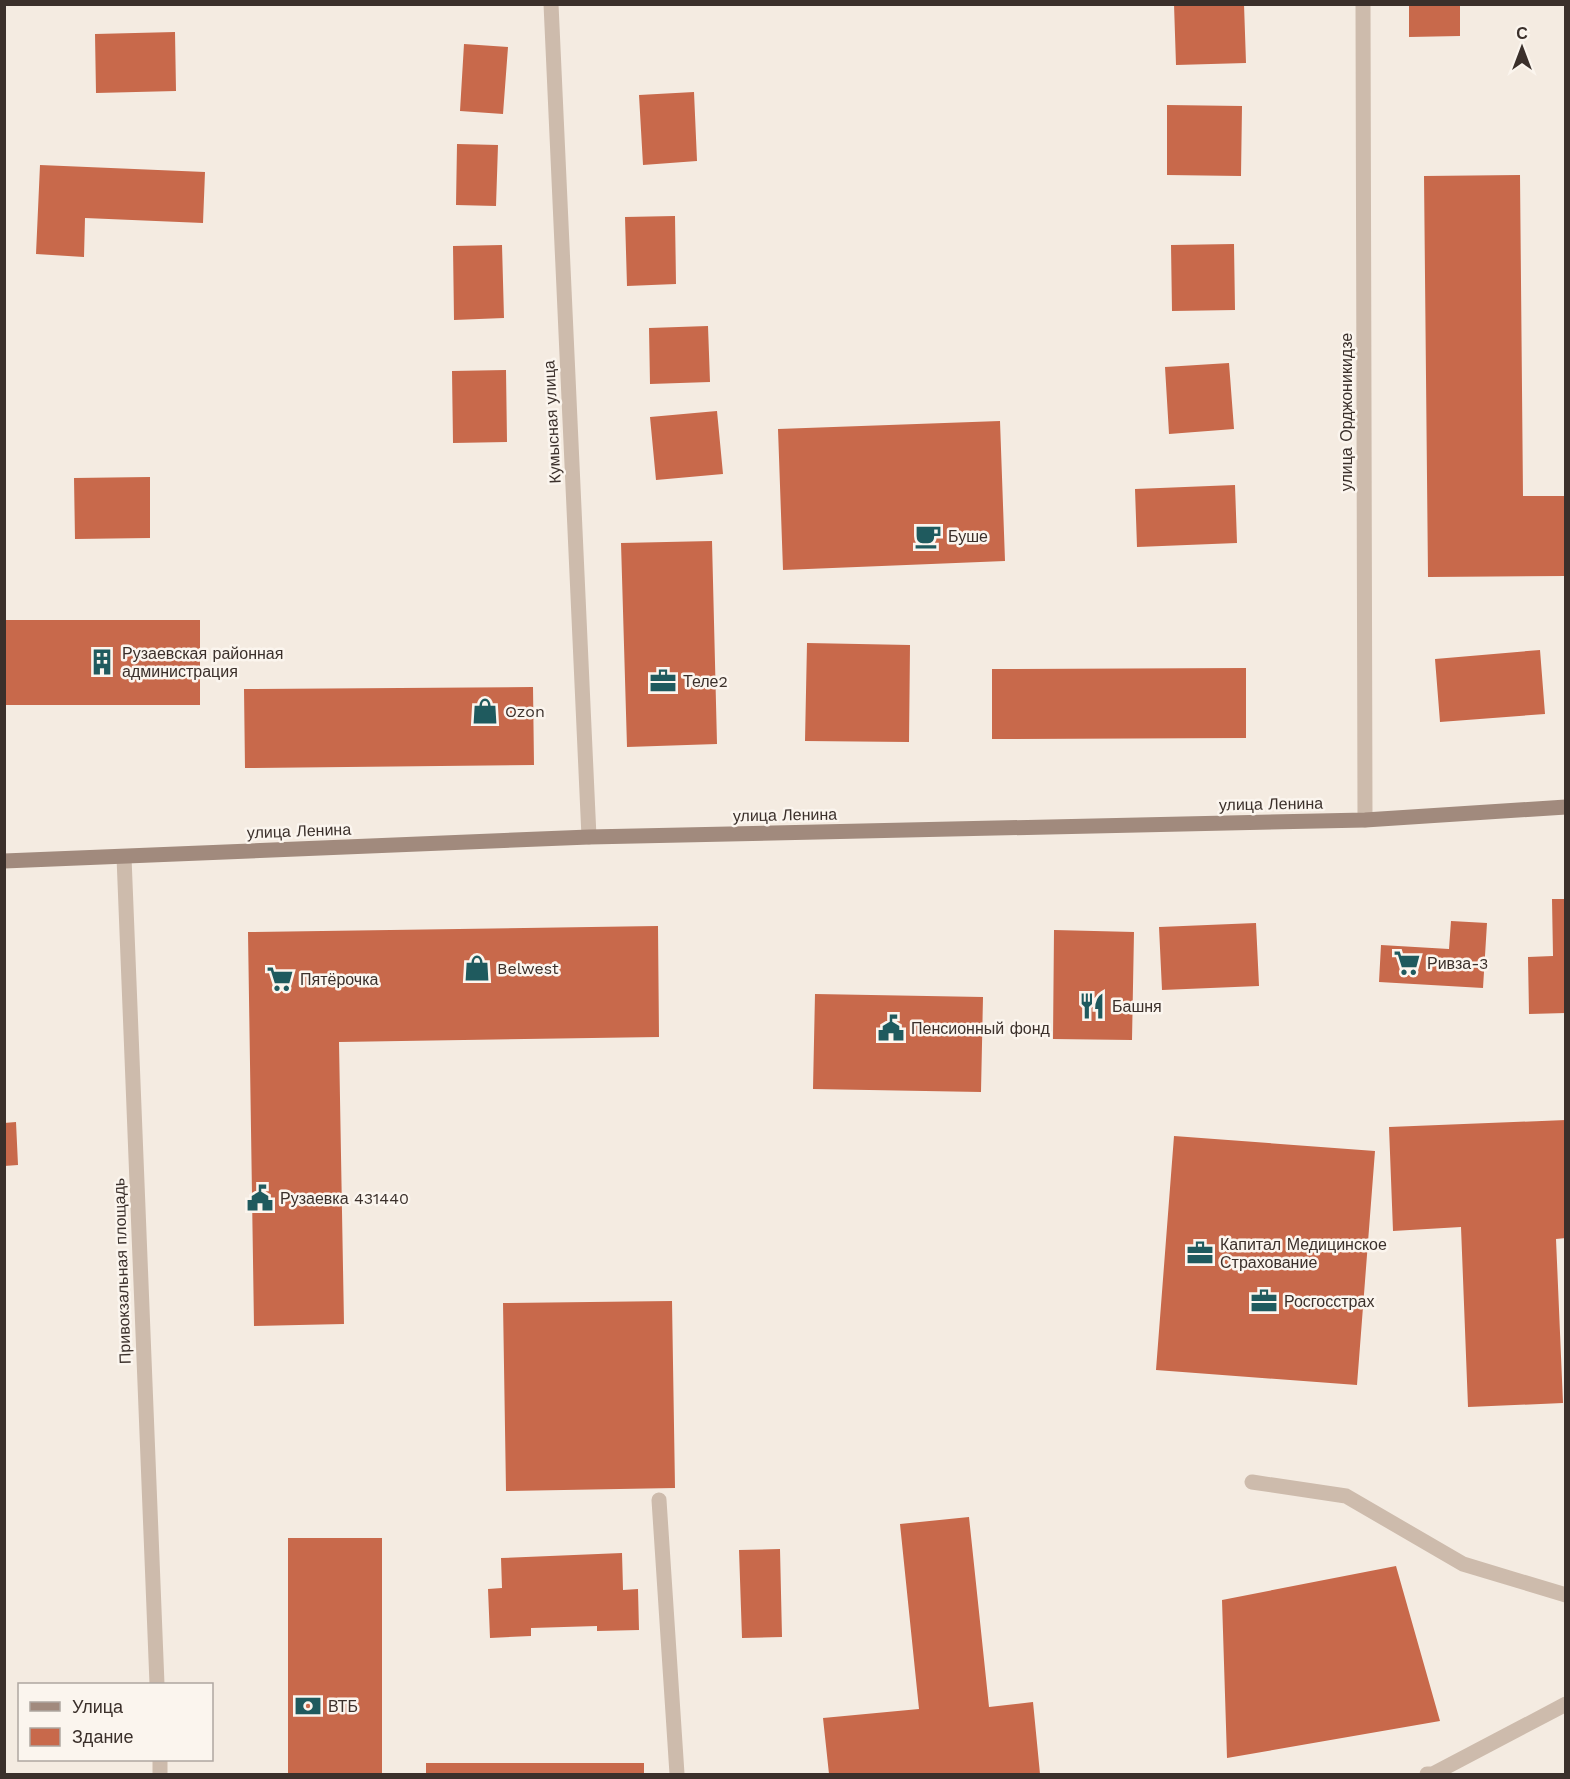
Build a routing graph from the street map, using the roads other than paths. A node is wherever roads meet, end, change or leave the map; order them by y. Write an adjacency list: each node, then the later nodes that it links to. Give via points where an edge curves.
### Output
1 (551, 4): 5 (street, Кумысная улица)
2 (1363, 4): 4 (street, улица Орджоникидзе)
3 (1566, 807): 4 (street, улица Ленина)
4 (1365, 820): 5 (street, улица Ленина)
5 (589, 837): 6 (street, улица Ленина)
6 (123, 857): 7 (street, улица Ленина); 11 (street, Привокзальная площадь)
7 (4, 861)
8 (1252, 1482): 10 (street, via 1347,1496 1463,1564)
9 (659, 1500): 13 (street)
10 (1566, 1594)
11 (157, 1683)
12 (1566, 1704): 14 (street)
13 (677, 1774)
14 (1427, 1774)

